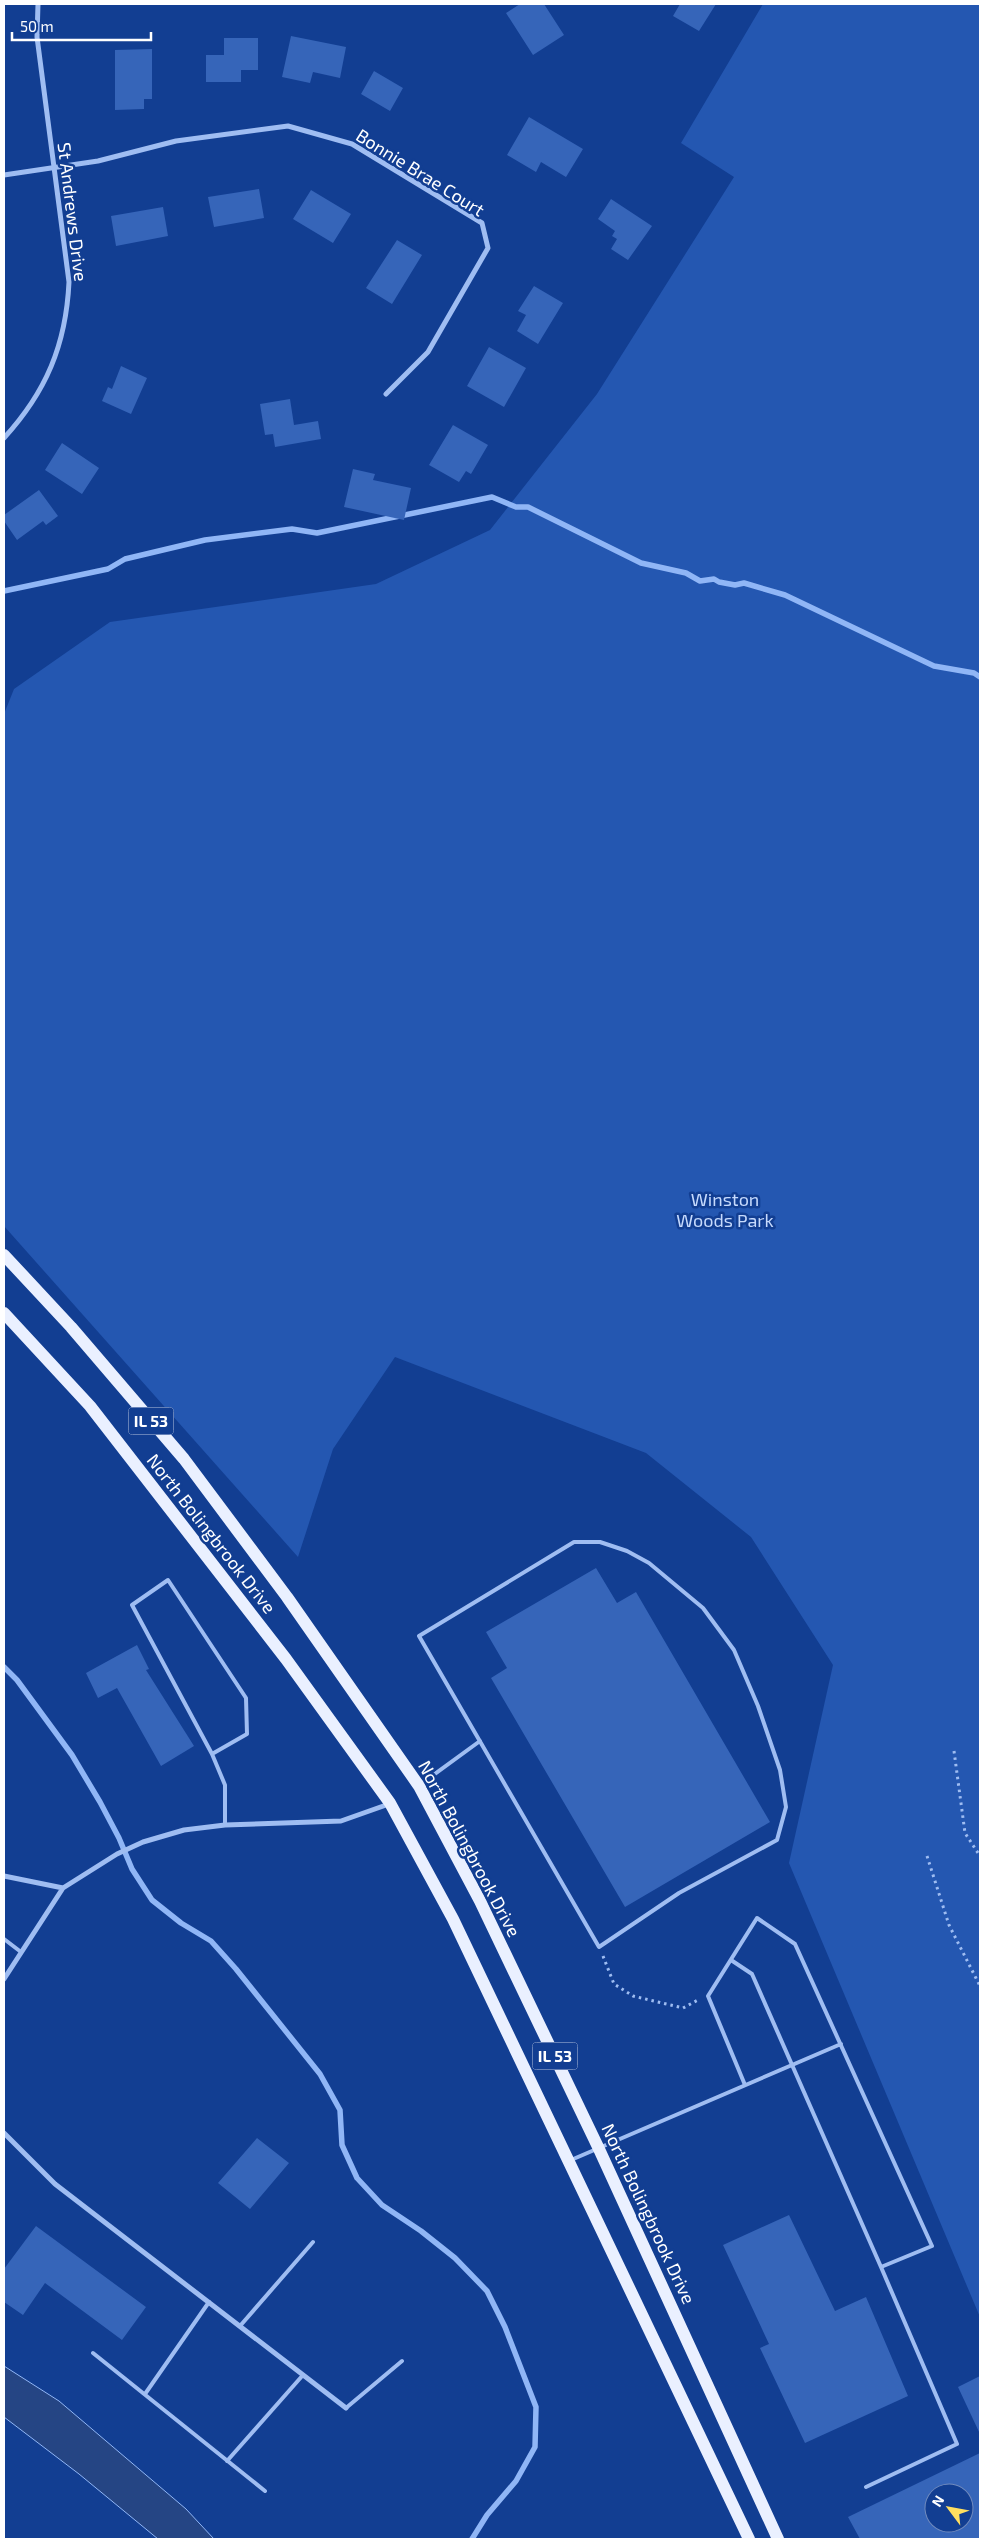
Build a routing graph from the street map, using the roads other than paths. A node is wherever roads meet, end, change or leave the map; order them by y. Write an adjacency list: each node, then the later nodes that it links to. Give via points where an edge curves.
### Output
1 (38, 4): 2 (street, St Andrews Drive, via 37,37)
2 (52, 166): 3 (street, Bonnie Brae Court); 4 (street, Bonnie Brae Court, via 98,161 176,141 288,126 352,144 482,223 488,248 428,352); 5 (street, St Andrews Drive, via 69,282 68,308 44,386)
3 (4, 176)
4 (386, 394)
5 (4, 438)
6 (4, 1255): 10 (main road, North Bolingbrook Drive / IL 53, via 71,1327 184,1459 288,1597)
7 (4, 1313): 11 (main road, North Bolingbrook Drive / IL 53, via 90,1406 286,1659)
8 (480, 1741): 8 (lane, via 600,1947 679,1893 777,1840 786,1807 780,1770 734,1650 703,1608 649,1563 627,1551 600,1542 574,1542 419,1636); 10 (lane)
9 (212, 1754): 9 (lane, via 247,1734 246,1698 168,1580 132,1605); 12 (lane, via 225,1785)
10 (419, 1786): 23 (main road, North Bolingbrook Drive / IL 53, via 480,1901)
11 (390, 1803): 12 (street, via 341,1821); 24 (main road, North Bolingbrook Drive / IL 53, via 453,1919)
12 (225, 1825): 14 (street, via 184,1830 142,1842)
13 (4, 1876): 14 (street)
14 (62, 1888): 16 (street)
15 (4, 1939): 16 (lane)
16 (21, 1952): 18 (street)
17 (730, 1960): 19 (lane, via 757,1918 796,1944); 20 (lane, via 752,1974); 21 (lane, via 708,1996)
18 (4, 1979)
19 (841, 2044): 20 (lane); 26 (lane, via 932,2246)
20 (791, 2066): 21 (lane); 26 (lane)
21 (745, 2085): 23 (lane)
22 (4, 2132): 27 (street, via 55,2184)
23 (599, 2148): 24 (lane); 38 (main road, North Bolingbrook Drive / IL 53)
24 (569, 2161): 37 (main road, North Bolingbrook Drive / IL 53)
25 (314, 2242): 28 (lane)
26 (881, 2267): 35 (lane, via 957,2444)
27 (210, 2302): 28 (street); 32 (lane)
28 (240, 2326): 31 (street)
29 (93, 2353): 32 (lane)
30 (402, 2361): 33 (lane)
31 (303, 2375): 33 (street); 34 (lane)
32 (145, 2394): 34 (lane)
33 (346, 2408)
34 (228, 2461): 36 (lane)
35 (866, 2487)
36 (265, 2491)
37 (749, 2539)
38 (778, 2539)

